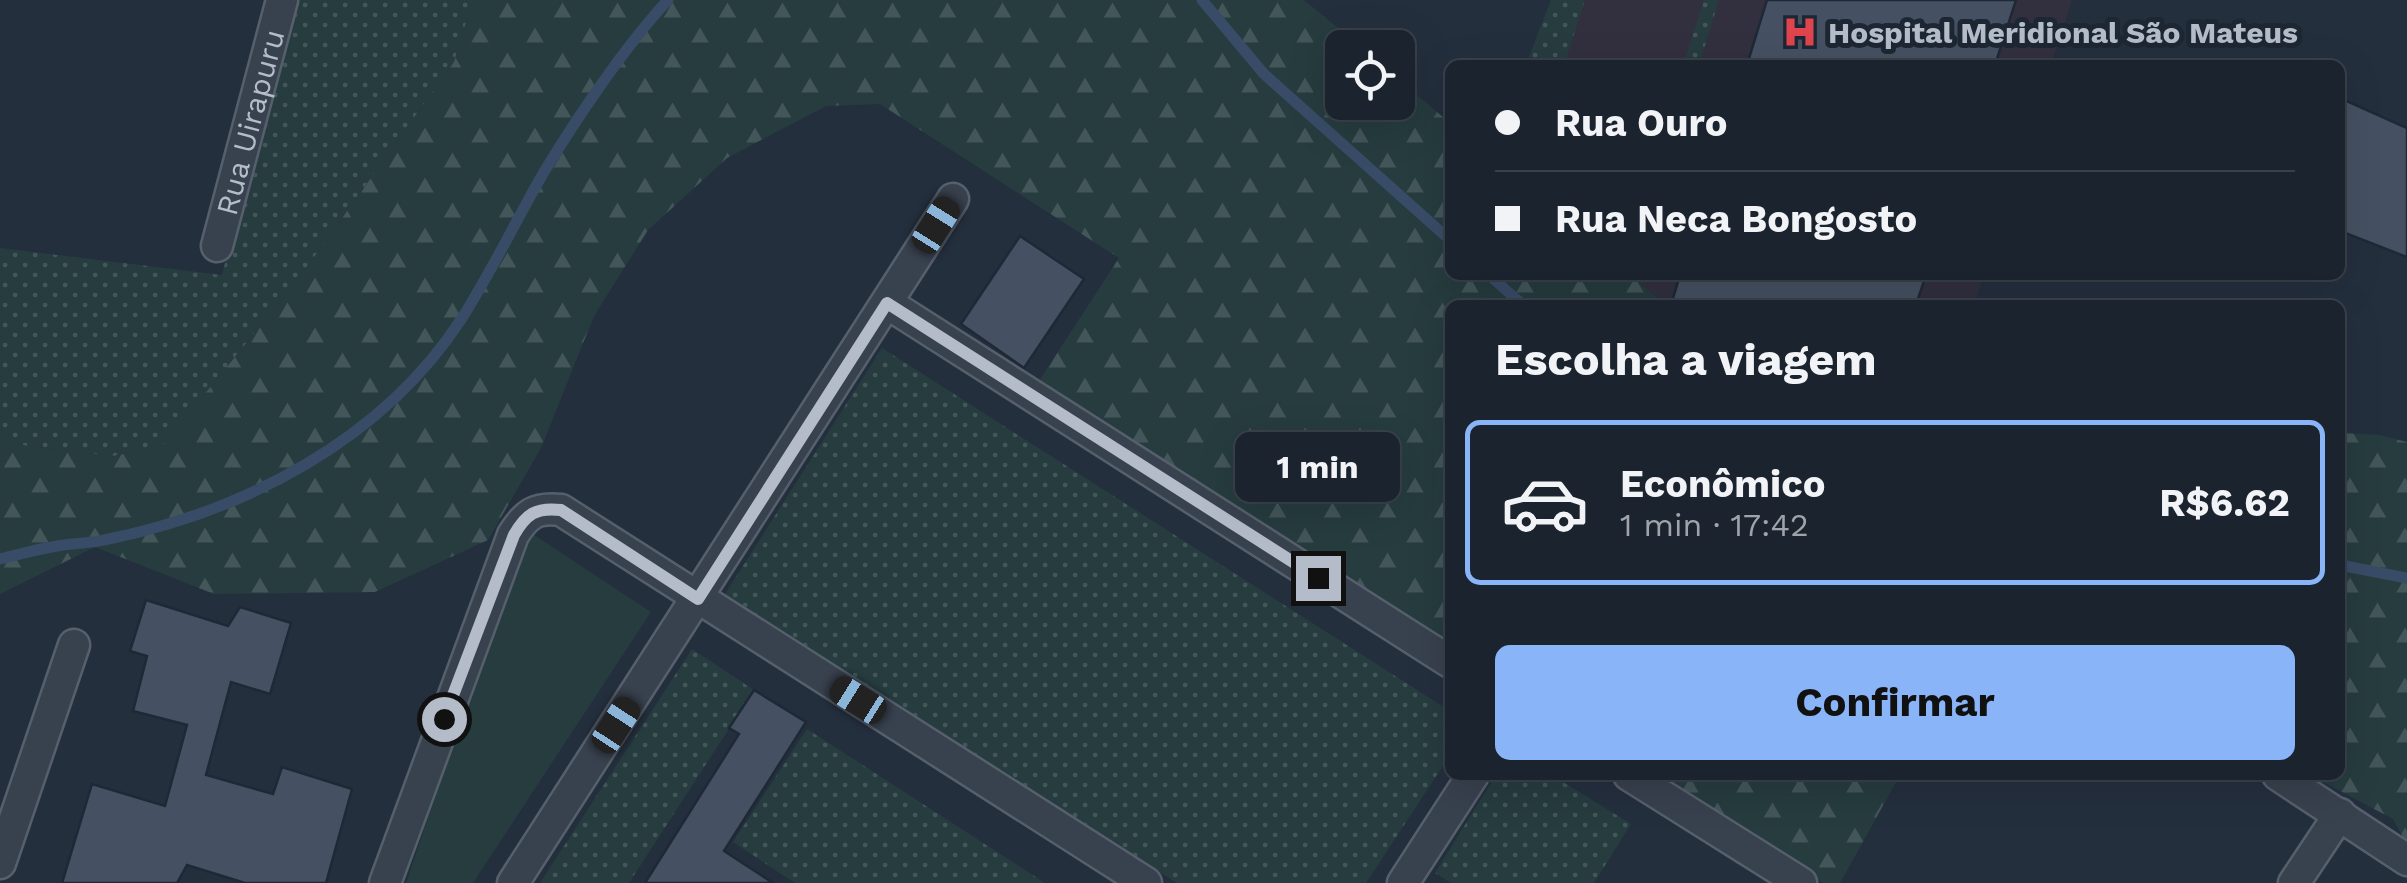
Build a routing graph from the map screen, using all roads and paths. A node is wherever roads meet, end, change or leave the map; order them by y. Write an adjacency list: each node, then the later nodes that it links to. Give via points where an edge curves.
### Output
1 (282, 0): 3 (street, Rua Uirapuru)
2 (953, 199): 4 (street)
3 (217, 246)
4 (887, 303): 5 (street); 7 (street)
5 (698, 599): 14 (street, via 561,510 524,517); 15 (street); 16 (street)
6 (74, 645): 13 (street)
7 (1445, 659)
8 (1470, 780): 17 (street)
9 (1637, 780): 18 (street)
10 (2286, 780): 11 (street)
11 (2340, 814): 12 (street); 19 (street)
12 (2407, 860)
13 (0, 863)
14 (384, 883)
15 (514, 883)
16 (1146, 883)
17 (1404, 883)
18 (1800, 883)
19 (2294, 883)

